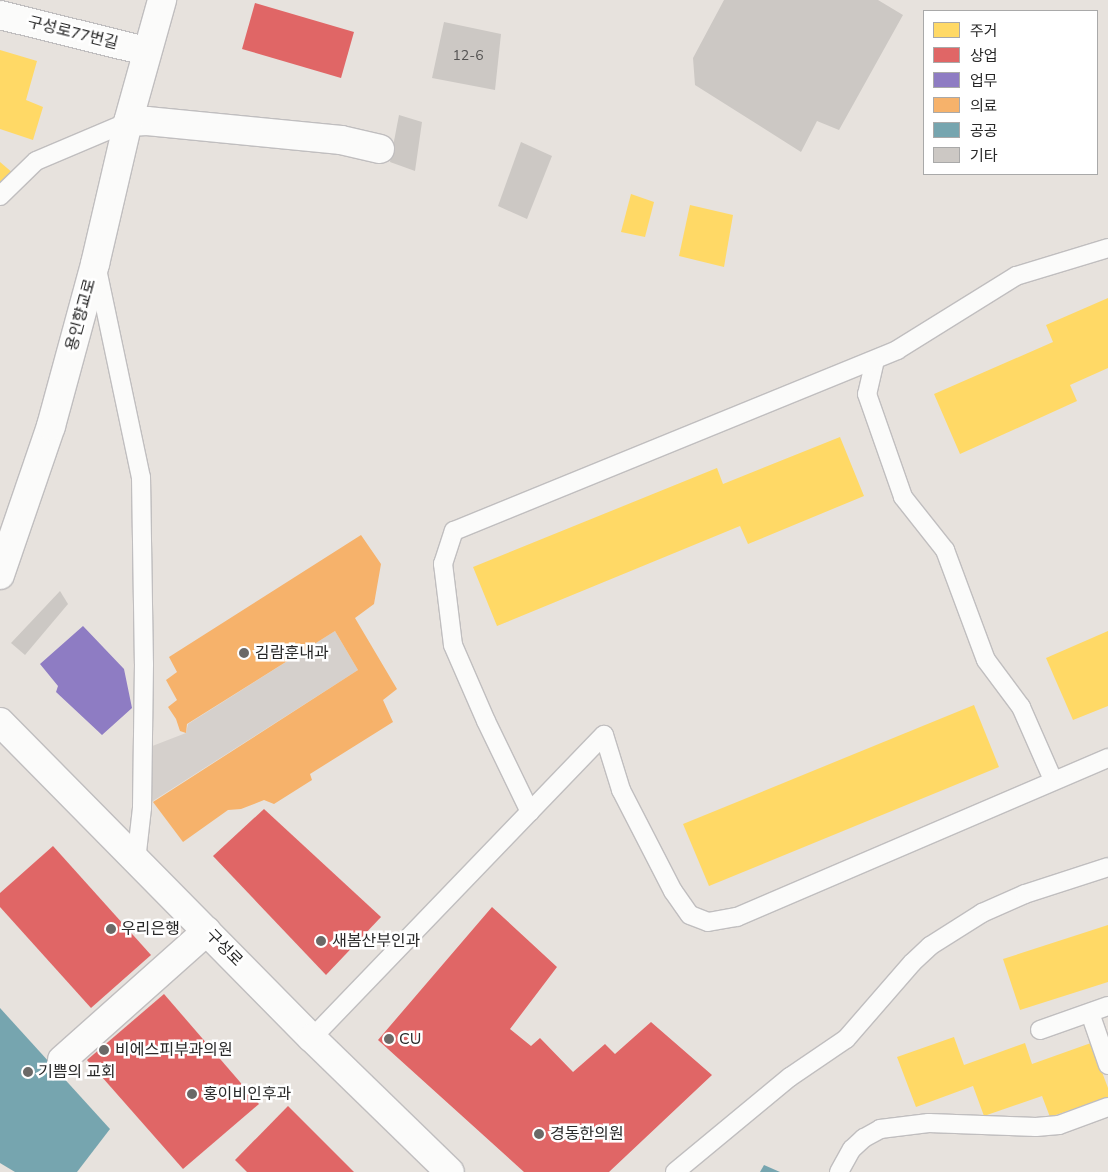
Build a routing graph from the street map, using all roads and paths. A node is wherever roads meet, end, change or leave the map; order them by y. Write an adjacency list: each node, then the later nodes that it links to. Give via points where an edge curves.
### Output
1 (162, 0): 3 (street, 용인향교로)
2 (0, 16): 3 (street, 구성로77번길)
3 (146, 52): 4 (street, 용인향교로)
4 (128, 122): 5 (street, via 147,121 341,140); 6 (lane, via 36,161); 8 (street, 용인향교로)
5 (380, 149)
6 (0, 196)
7 (1108, 248): 9 (lane, via 1016,276 897,350)
8 (96, 264): 10 (street, 용인향교로, via 51,426); 15 (lane, via 141,477 144,664 142,808)
9 (874, 360): 13 (lane, via 867,394 903,497 945,550 986,660 1021,707); 14 (lane, via 454,532 443,564 453,645)
10 (0, 574)
11 (0, 722): 15 (street, 구성로)
12 (1108, 758): 13 (lane)
13 (1053, 780): 14 (lane, via 737,917 708,922 690,915 673,891 621,790 604,735)
14 (530, 812): 21 (lane)
15 (136, 861): 17 (street, 구성로)
16 (1108, 867): 26 (lane, via 1025,894 982,913 930,946 846,1039 790,1078)
17 (207, 931): 21 (street, 구성로); 22 (street)
18 (1108, 1006): 19 (lane)
19 (1090, 1013): 20 (lane); 23 (lane)
20 (1040, 1030)
21 (312, 1038): 25 (street, 구성로)
22 (62, 1060)
23 (1108, 1065)
24 (1108, 1107): 27 (lane, via 1052,1125 929,1123 880,1129 852,1149)
25 (450, 1172)
26 (676, 1172)
27 (839, 1172)

